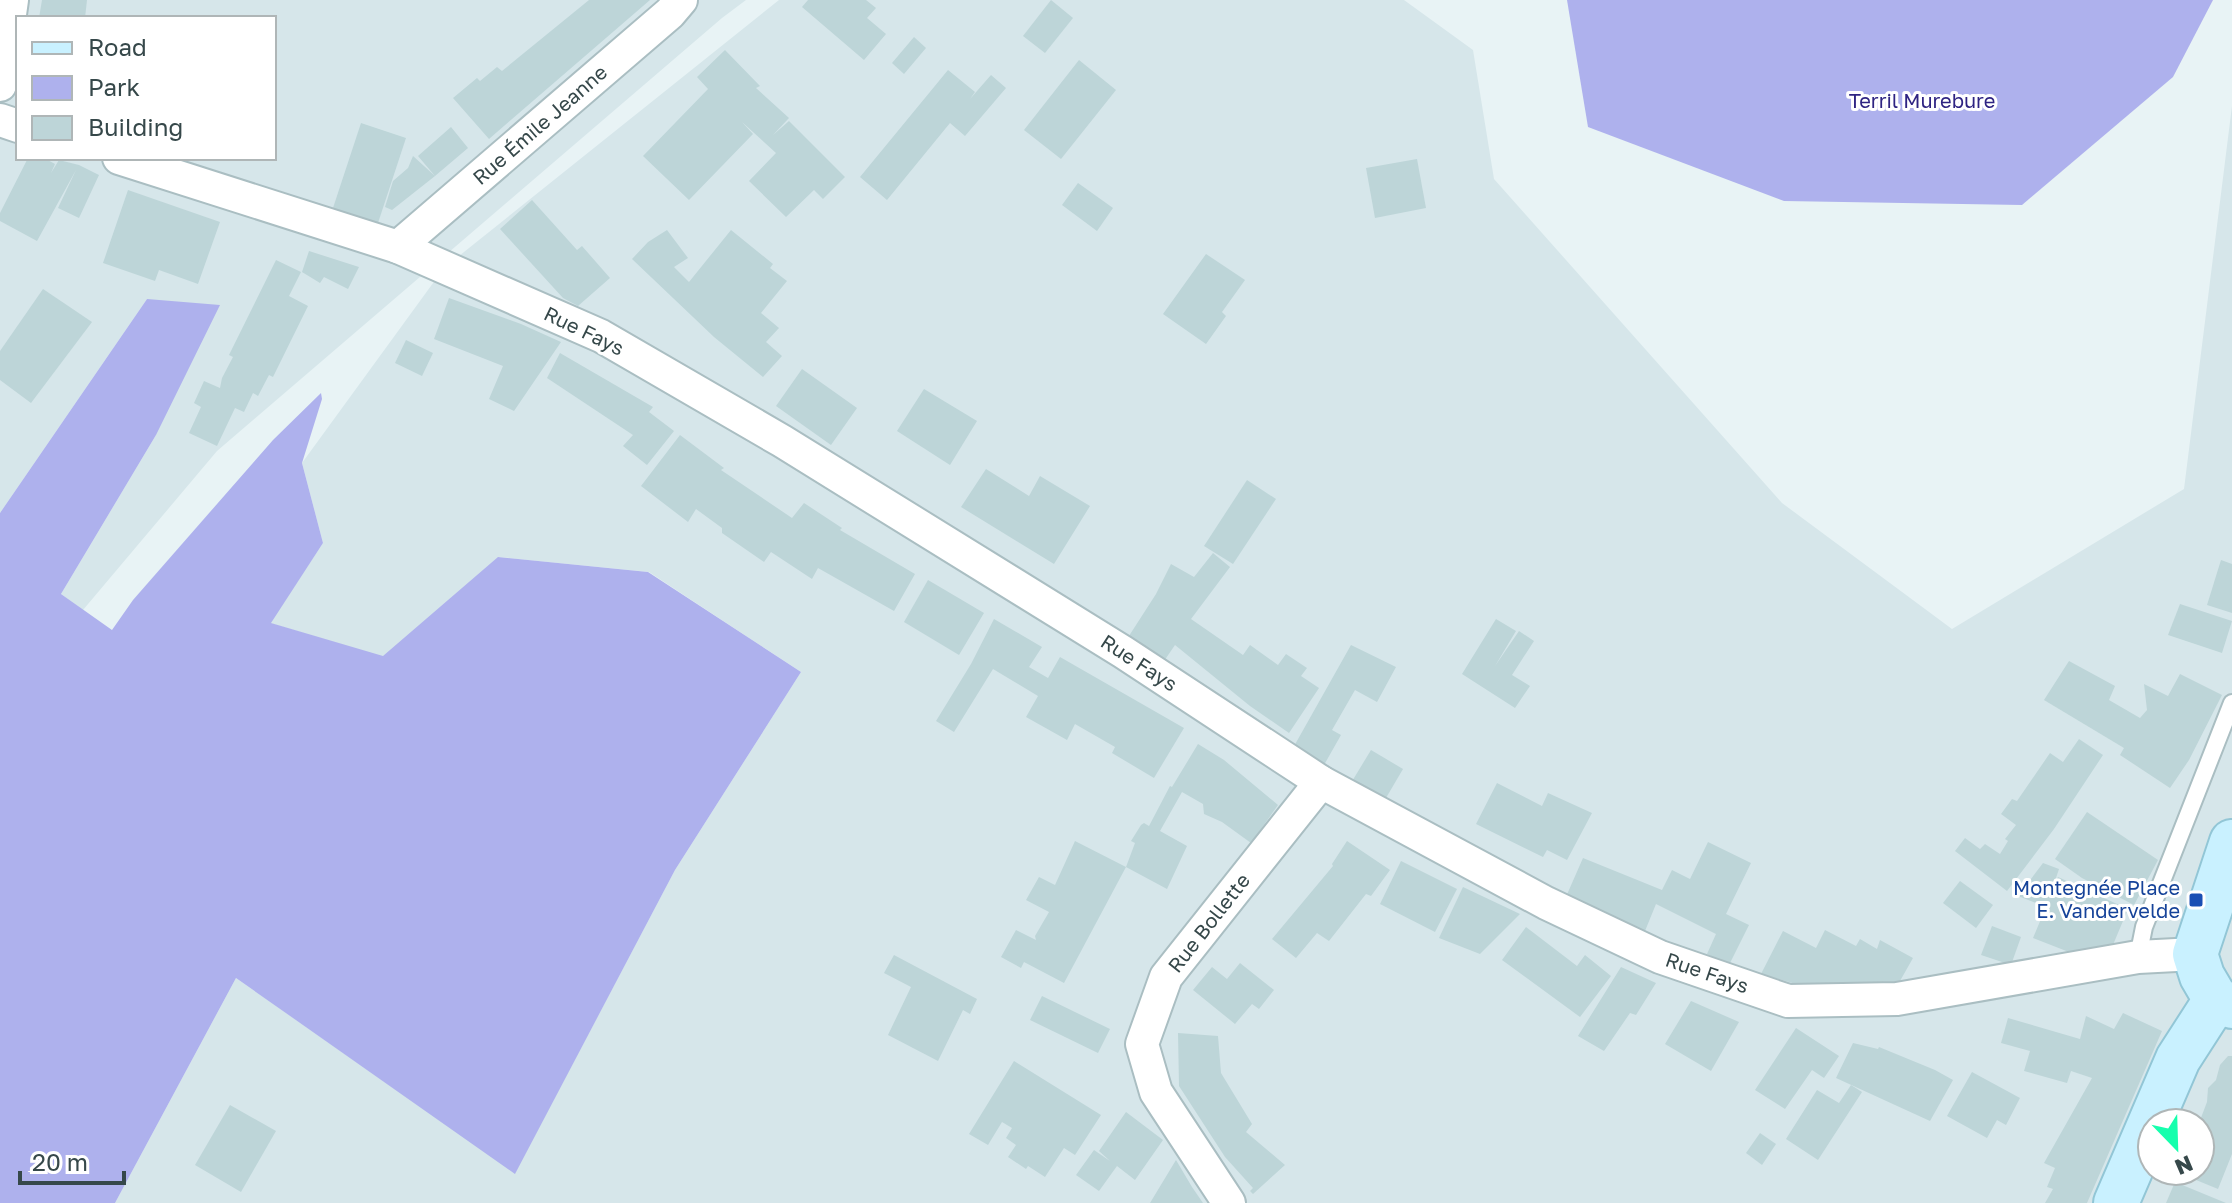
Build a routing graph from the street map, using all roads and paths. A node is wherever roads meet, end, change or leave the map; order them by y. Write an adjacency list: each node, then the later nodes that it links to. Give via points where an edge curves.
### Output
1 (12, 0): 3 (street)
2 (681, 0): 5 (street, Rue Émile Jeanne)
3 (0, 85)
4 (125, 160): 5 (street, Rue Fays)
5 (398, 247): 7 (street, Rue Fays, via 614,343 1100,637)
6 (2232, 703): 10 (lane, via 2174,836)
7 (1321, 782): 10 (street, Rue Fays, via 1546,903 1660,957 1788,1001 1897,999); 12 (street, Rue Bollette, via 1166,977 1142,1044 1156,1092)
8 (2232, 842): 9 (street)
9 (2195, 954): 10 (street, Rue Fays); 11 (street, via 2202,976)
10 (2138, 957)
11 (2224, 1003): 13 (street, via 2178,1059)
12 (1229, 1203)
13 (2116, 1203)

